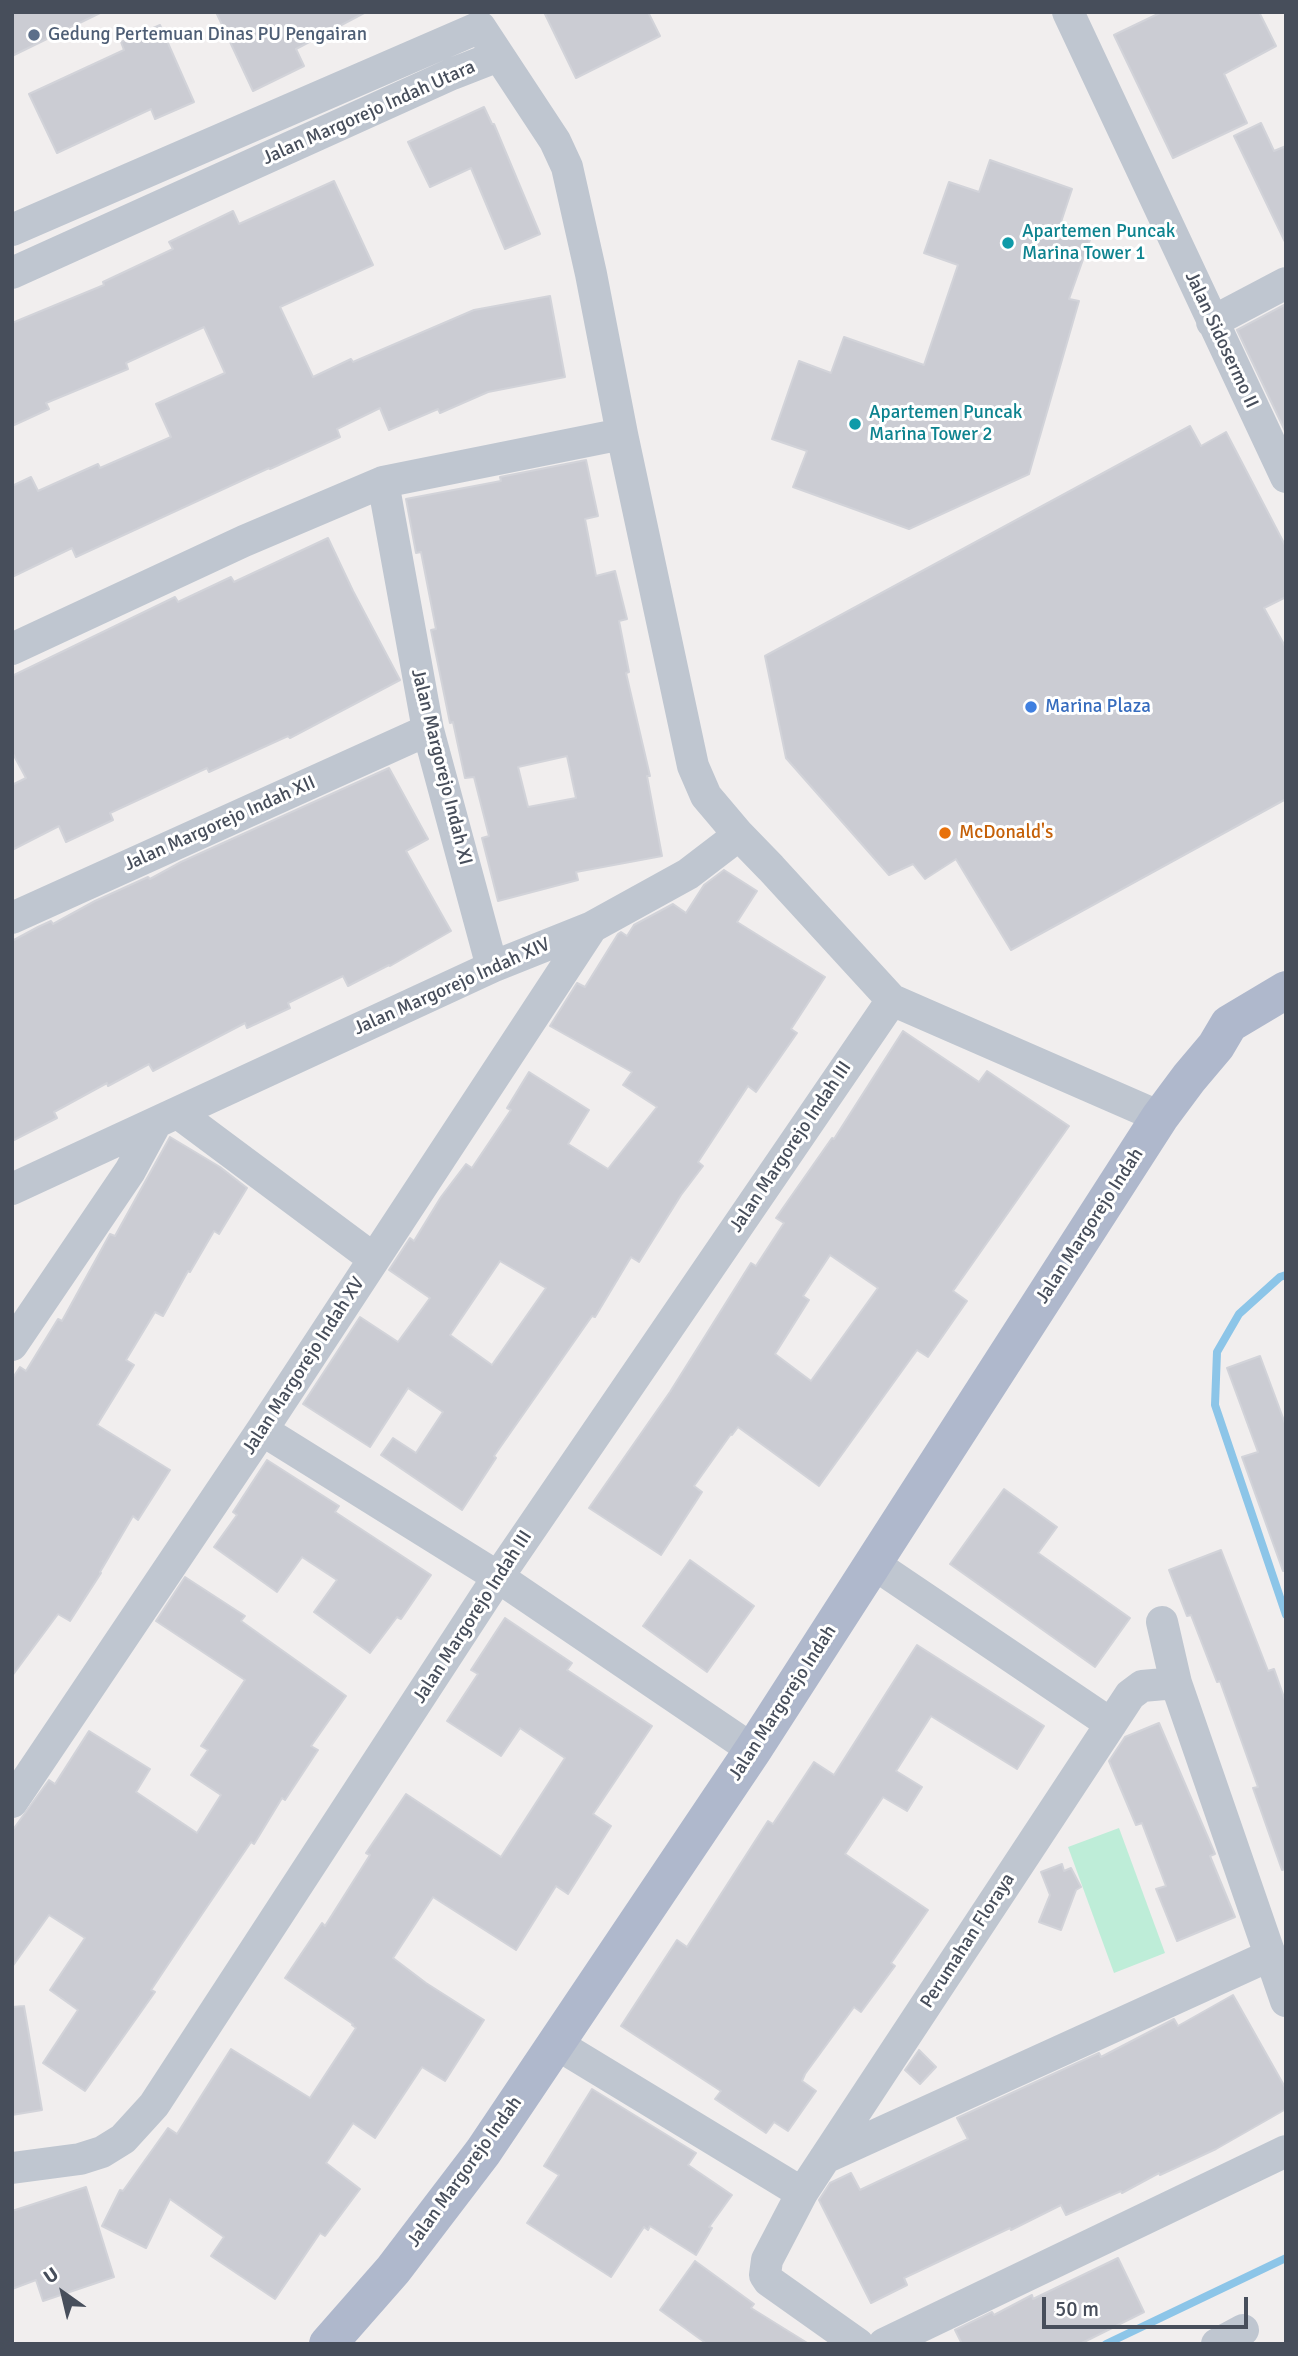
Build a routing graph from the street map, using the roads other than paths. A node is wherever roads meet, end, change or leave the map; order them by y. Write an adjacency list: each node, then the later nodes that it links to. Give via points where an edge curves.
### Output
1 (1068, 12): 6 (street, Jalan Sidosermo II)
2 (498, 57): 3 (street, Jalan Margorejo Indah Utara, via 480,27); 4 (street, Jalan Margorejo Indah Utara); 7 (street, via 555,141 567,167)
3 (12, 230)
4 (12, 273)
5 (1286, 283): 6 (street)
6 (1212, 322): 8 (street, Jalan Sidosermo II)
7 (622, 434): 9 (street); 12 (street, via 693,766 706,796)
8 (1286, 477)
9 (383, 482): 10 (street); 11 (street, Jalan Margorejo Indah XI)
10 (12, 649)
11 (428, 730): 13 (street, Jalan Margorejo Indah XII); 15 (street, Jalan Margorejo Indah XI)
12 (739, 835): 14 (street, Jalan Margorejo Indah XIV, via 688,874); 17 (street)
13 (12, 918)
14 (592, 927): 15 (street, Jalan Margorejo Indah XIV); 23 (street, Jalan Margorejo Indah XV)
15 (492, 967): 21 (street, Jalan Margorejo Indah XIV)
16 (1286, 989): 19 (main road, Jalan Margorejo Indah, via 1230,1024)
17 (892, 1000): 20 (street); 27 (street, Jalan Margorejo Indah III)
18 (1286, 1013): 19 (main road, via 1239,1040)
19 (1216, 1046): 20 (main road, Jalan Margorejo Indah)
20 (1160, 1117): 26 (main road, Jalan Margorejo Indah)
21 (167, 1118): 22 (street, Jalan Margorejo Indah XIV); 23 (street); 24 (street)
22 (12, 1189)
23 (374, 1259): 25 (street, Jalan Margorejo Indah XV)
24 (12, 1345)
25 (262, 1430): 27 (street); 32 (street, Jalan Margorejo Indah XV)
26 (874, 1564): 30 (street); 31 (main road, Jalan Margorejo Indah)
27 (498, 1577): 31 (street); 38 (street, Jalan Margorejo Indah III, via 154,2105 123,2139 102,2152)
28 (1162, 1622): 29 (street)
29 (1176, 1683): 30 (street, Perumahan Floraya, via 1134,1689); 33 (street)
30 (1111, 1724): 37 (street, Perumahan Floraya)
31 (753, 1750): 35 (main road, Jalan Margorejo Indah)
32 (12, 1802)
33 (1271, 1955): 34 (street); 37 (street)
34 (1286, 2001)
35 (555, 2043): 39 (street); 40 (main road, Jalan Margorejo Indah, via 483,2152 393,2270)
36 (1286, 2151): 42 (street)
37 (825, 2158): 39 (street, Perumahan Floraya)
38 (12, 2168)
39 (802, 2193): 41 (street, Perumahan Floraya, via 766,2260 765,2275)
40 (328, 2344)
41 (858, 2344)
42 (884, 2344)

